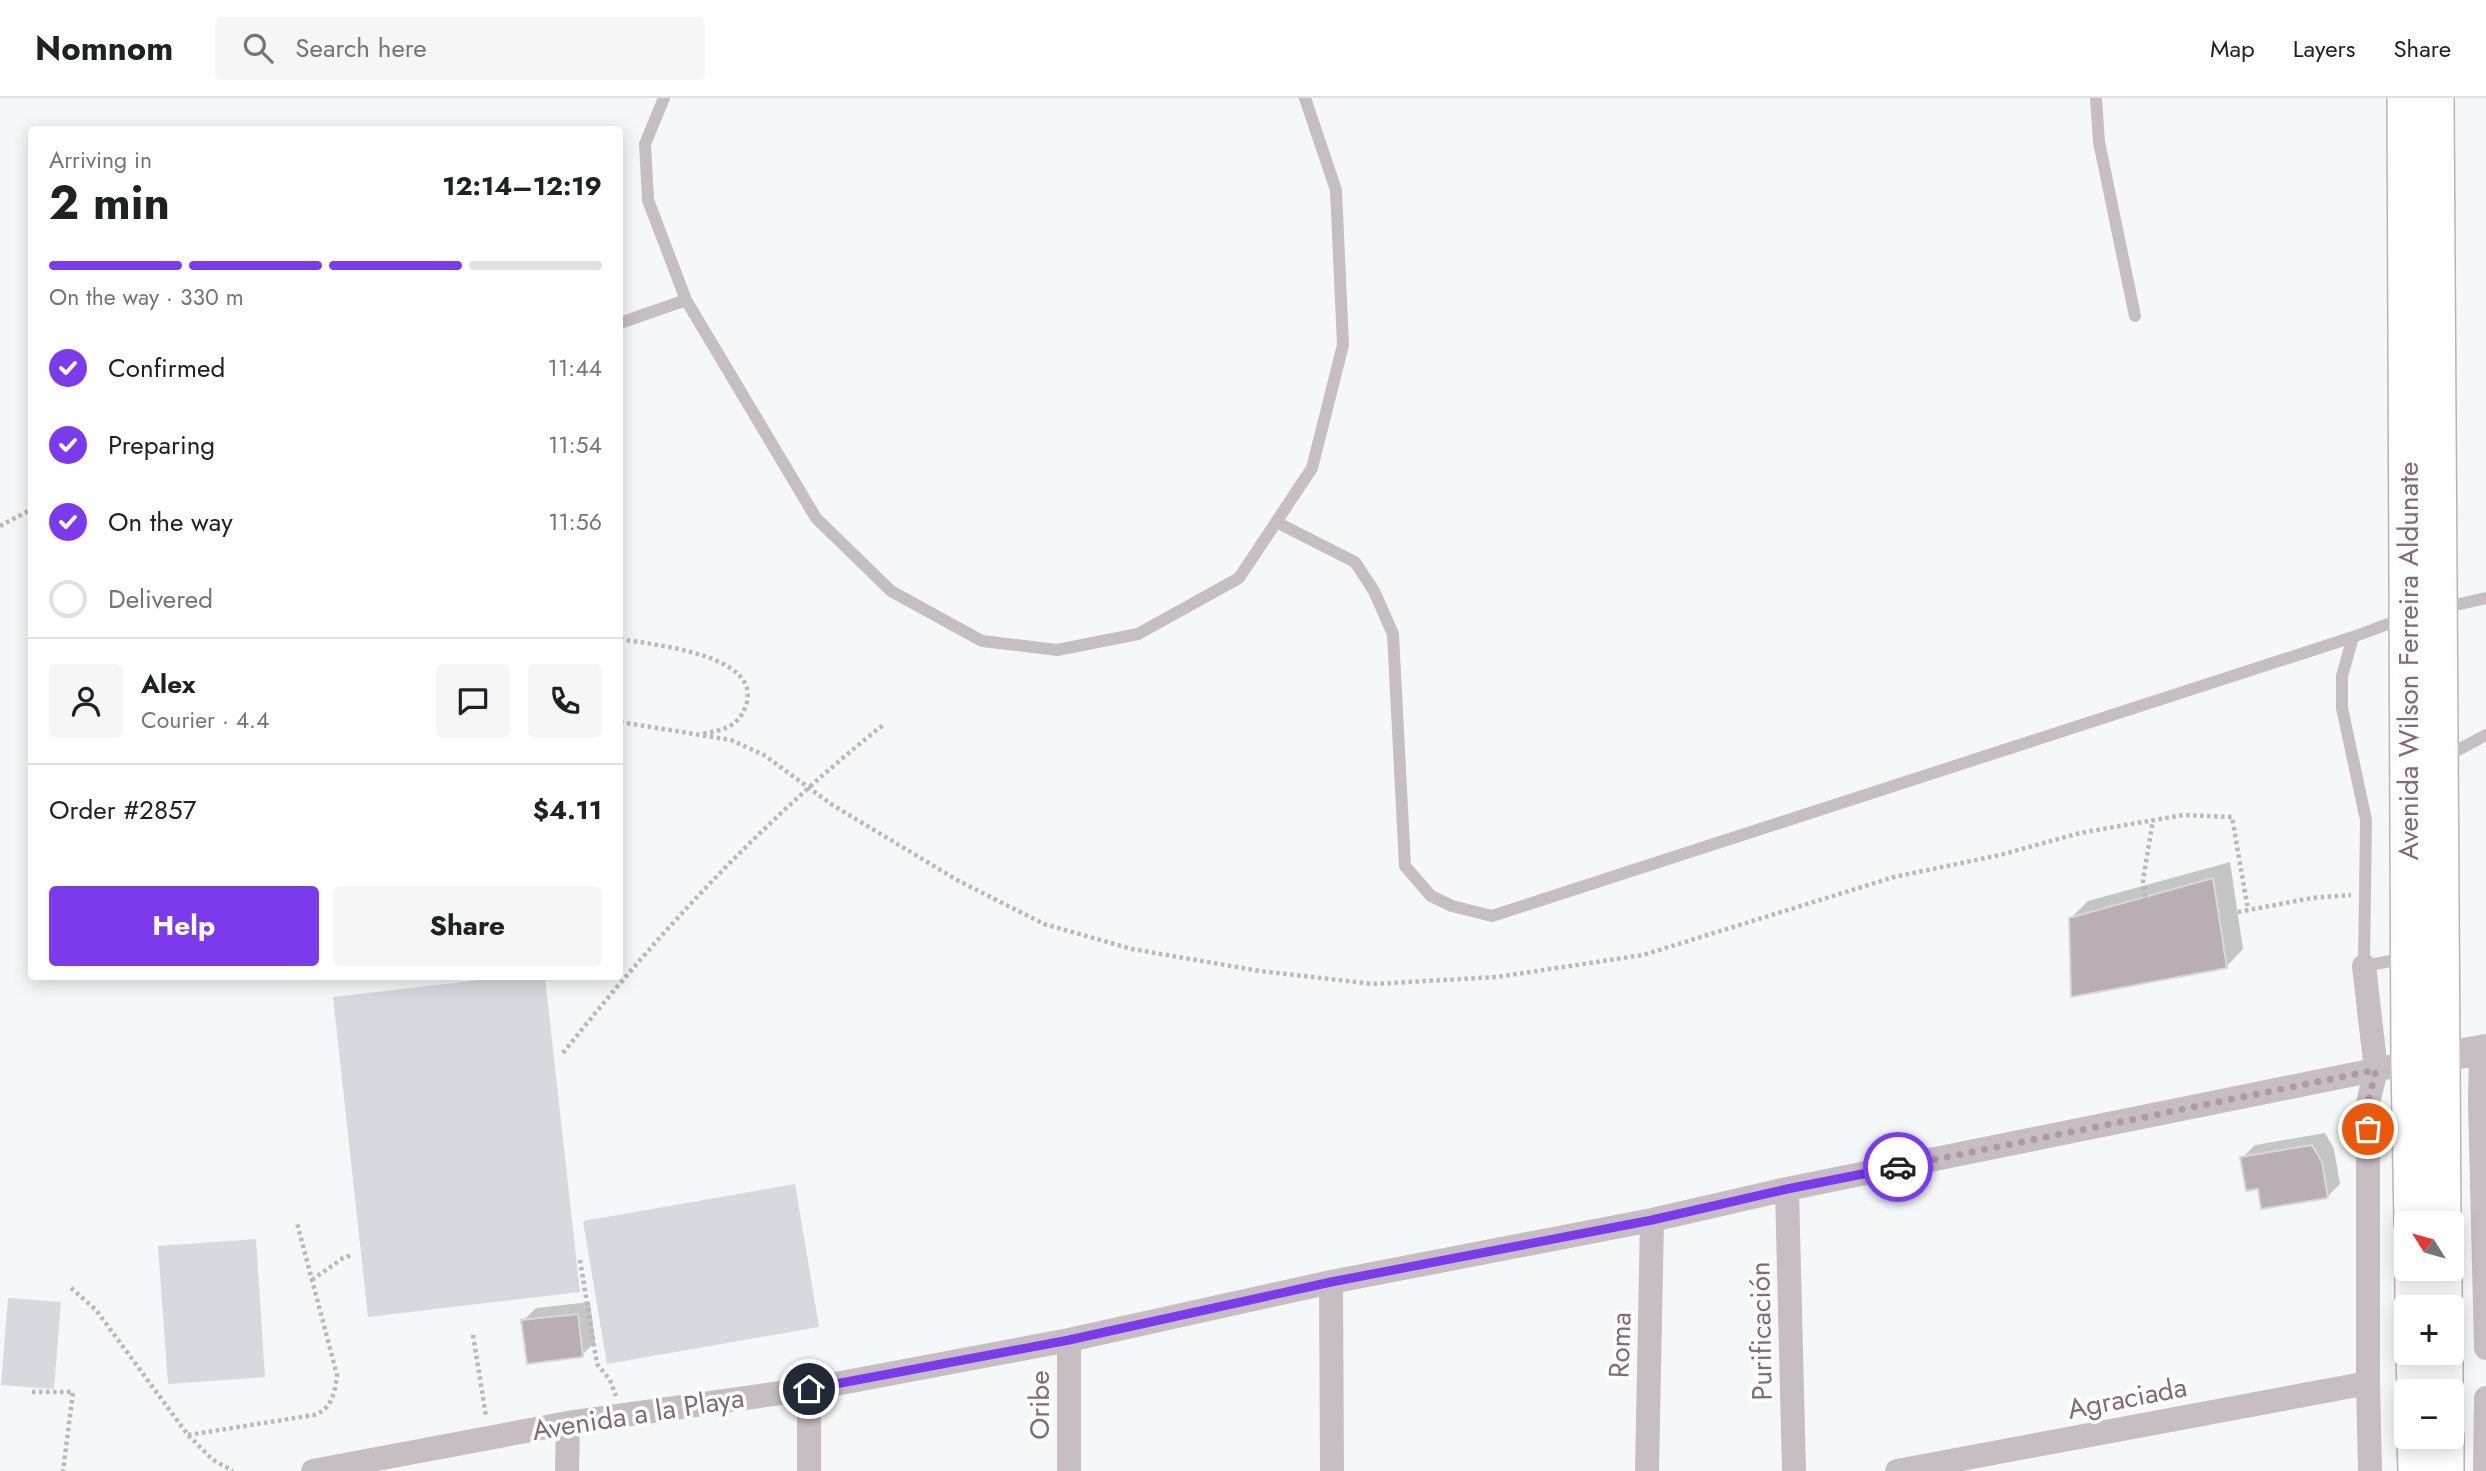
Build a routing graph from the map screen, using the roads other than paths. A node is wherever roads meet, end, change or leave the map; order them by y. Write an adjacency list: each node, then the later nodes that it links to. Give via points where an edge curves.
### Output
1 (664, 98): 6 (lane, via 645,144 648,200)
2 (1305, 98): 9 (lane, via 1336,190 1343,345 1312,468)
3 (2096, 98): 7 (lane, via 2099,142)
4 (2405, 98): 11 (main road, Avenida Wilson Ferreira Aldunate)
5 (2436, 98): 11 (main road, Avenida Wilson Ferreira Aldunate)
6 (686, 300): 8 (lane); 9 (lane, via 816,518 891,591 982,641 1057,650 1138,634 1239,578)
7 (2135, 316)
8 (623, 322)
9 (1276, 522): 12 (lane, via 1355,562 1374,591 1392,634 1405,866 1431,896 1492,916)
10 (2486, 597): 11 (lane)
11 (2423, 613): 12 (lane); 14 (main road, Avenida Wilson Ferreira Aldunate); 15 (main road, Avenida Wilson Ferreira Aldunate)
12 (2353, 636): 16 (lane, via 2342,676 2342,708 2366,820)
13 (2486, 735): 14 (lane)
14 (2438, 761): 18 (main road, Avenida Wilson Ferreira Aldunate)
15 (2410, 957): 16 (lane); 18 (main road, Avenida Wilson Ferreira Aldunate)
16 (2364, 966): 18 (street)
17 (2483, 1050): 18 (street, Avenida a la Playa); 25 (street, via 2480,1101)
18 (2408, 1064): 19 (street, Avenida a la Playa); 20 (main road, Avenida Wilson Ferreira Aldunate); 21 (main road, Avenida Wilson Ferreira Aldunate); 26 (street, Avenida Wilson Ferreira Aldunate, via 2368,1103)
19 (1787, 1189): 22 (street, Avenida a la Playa); 38 (street, Purificación)
20 (2412, 1211)
21 (2440, 1211)
22 (1652, 1220): 23 (street, Avenida a la Playa); 37 (street, Roma)
23 (1331, 1282): 24 (street, Avenida a la Playa); 36 (street)
24 (1069, 1340): 27 (street, Avenida a la Playa); 35 (street, Oribe)
25 (2486, 1348)
26 (2368, 1383): 39 (street, Agraciada); 40 (street, Avenida Wilson Ferreira Aldunate)
27 (809, 1389): 29 (street, Avenida a la Playa); 34 (street)
28 (2486, 1398): 43 (street)
29 (568, 1423): 32 (street, Avenida a la Playa); 33 (street)
30 (2415, 1449): 41 (main road)
31 (2446, 1449): 42 (main road)
32 (313, 1471)
33 (567, 1471)
34 (809, 1471)
35 (1069, 1471)
36 (1332, 1471)
37 (1647, 1471)
38 (1794, 1471)
39 (1898, 1471)
40 (2370, 1471)
41 (2416, 1471)
42 (2446, 1471)
43 (2485, 1471)

